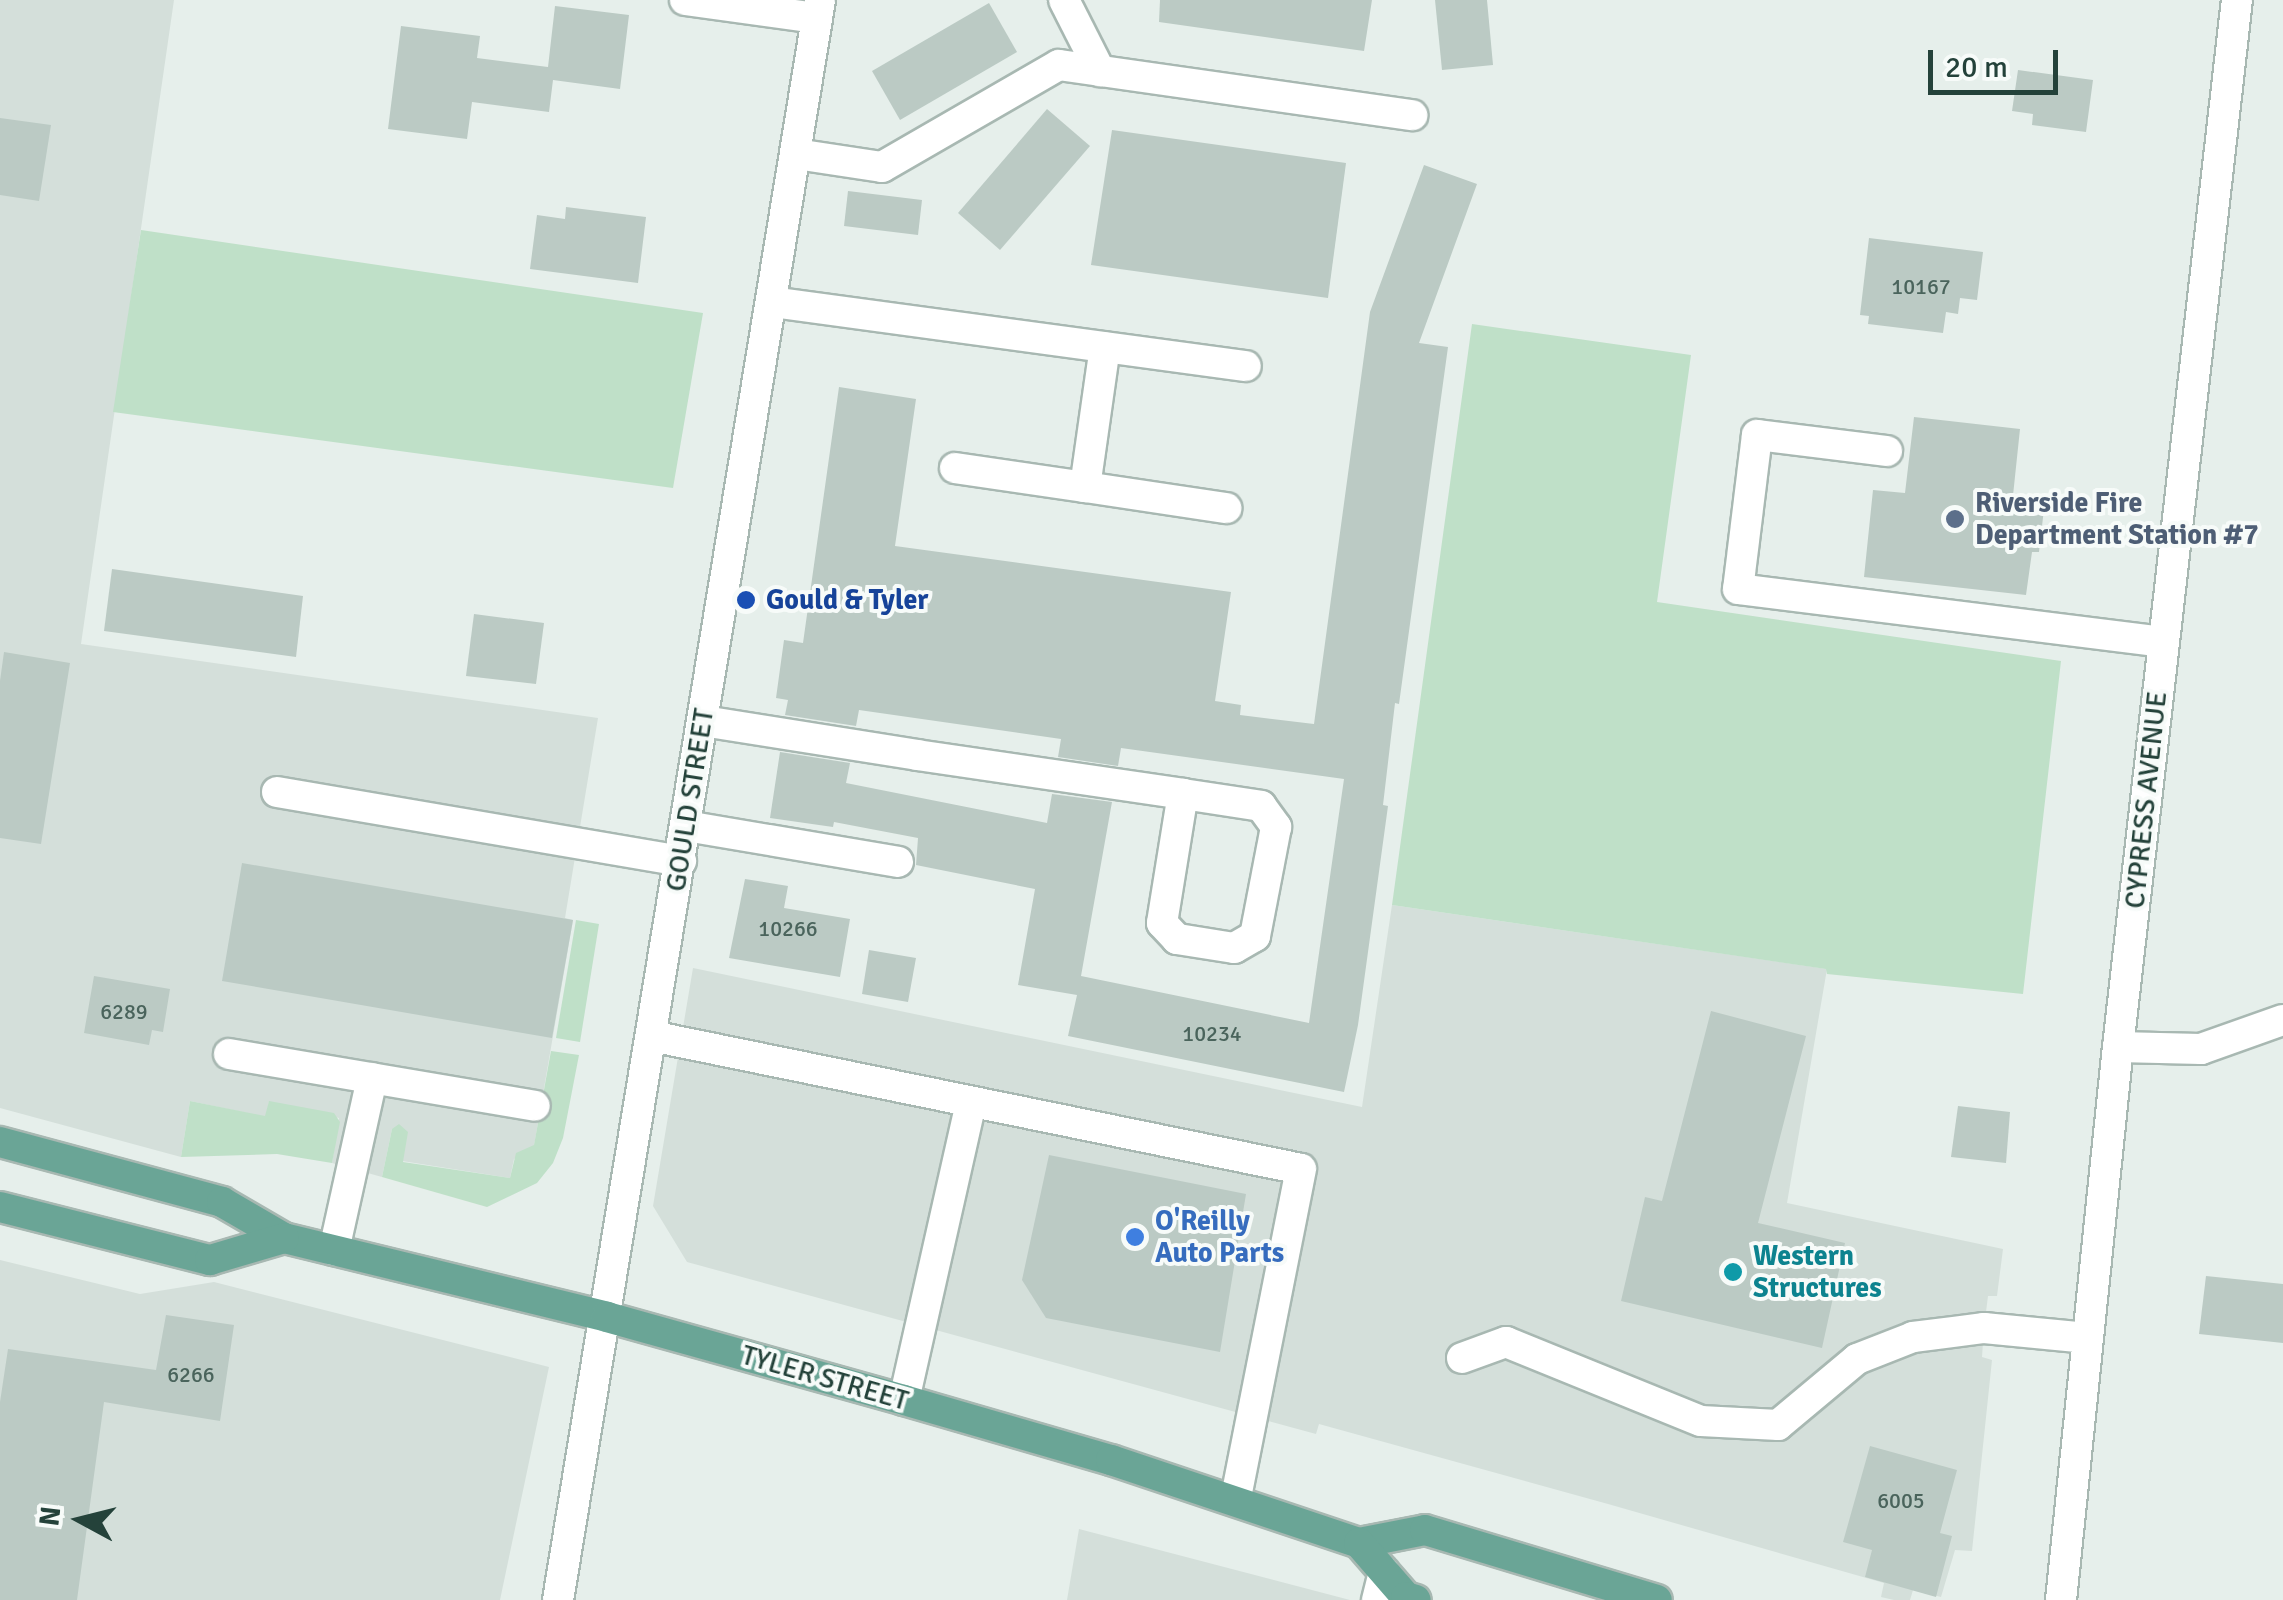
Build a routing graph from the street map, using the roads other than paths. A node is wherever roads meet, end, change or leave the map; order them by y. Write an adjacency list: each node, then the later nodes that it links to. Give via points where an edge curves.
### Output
1 (685, 0): 4 (street)
2 (1064, 0): 5 (street)
3 (2238, 0): 15 (street, CYPRESS AVENUE)
4 (819, 9): 7 (street, GOULD STREET)
5 (1100, 71): 6 (street); 7 (street, via 1060,64 882,167)
6 (1412, 115)
7 (796, 154): 8 (street, GOULD STREET)
8 (772, 302): 9 (street); 16 (street, GOULD STREET)
9 (1105, 347): 10 (street); 13 (street)
10 (1246, 366)
11 (1887, 452): 15 (street, via 1757,436 1738,590)
12 (955, 468): 13 (street)
13 (1085, 487): 14 (street)
14 (1226, 508)
15 (2164, 642): 24 (street, CYPRESS AVENUE)
16 (703, 721): 18 (street); 19 (street, GOULD STREET)
17 (277, 792): 20 (street)
18 (1183, 794): 18 (street, via 1262,806 1276,826 1255,936 1234,948 1177,939 1162,922)
19 (686, 826): 20 (street, GOULD STREET); 21 (street)
20 (681, 861): 23 (street, GOULD STREET)
21 (898, 862)
22 (2283, 1020): 24 (street, via 2200,1050)
23 (651, 1036): 27 (street); 33 (street, GOULD STREET)
24 (2118, 1046): 34 (street, CYPRESS AVENUE)
25 (229, 1054): 26 (street)
26 (372, 1078): 28 (street); 32 (street)
27 (972, 1103): 36 (street); 37 (street, via 1300,1169)
28 (535, 1106)
29 (0, 1142): 31 (main road, TYLER STREET, via 222,1202)
30 (0, 1207): 31 (main road, via 210,1260)
31 (284, 1238): 32 (main road, TYLER STREET)
32 (334, 1250): 33 (main road, TYLER STREET)
33 (607, 1317): 36 (main road, TYLER STREET); 40 (street, GOULD STREET)
34 (2088, 1338): 35 (street, via 1984,1328 1913,1337 1857,1359 1778,1425 1701,1421 1506,1342); 43 (street, CYPRESS AVENUE)
35 (1462, 1358)
36 (904, 1400): 37 (main road, TYLER STREET)
37 (1235, 1501): 38 (main road, TYLER STREET)
38 (1359, 1543): 39 (main road); 42 (main road, TYLER STREET, via 1425,1530)
39 (1380, 1586): 41 (main road)
40 (558, 1600)
41 (1416, 1600)
42 (1657, 1600)
43 (2061, 1600)

